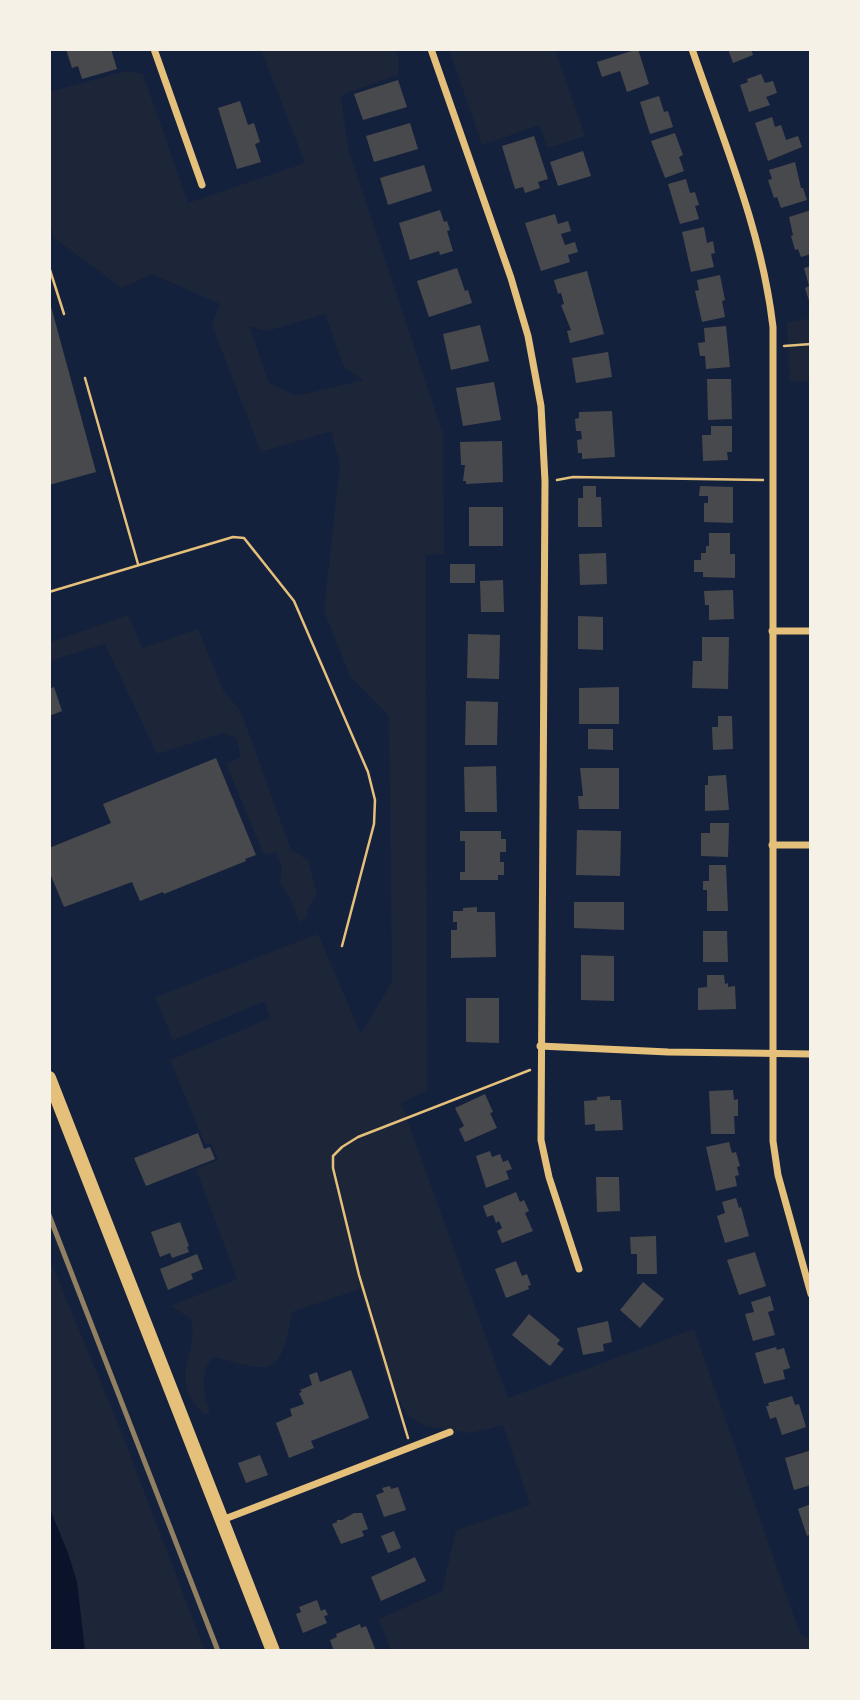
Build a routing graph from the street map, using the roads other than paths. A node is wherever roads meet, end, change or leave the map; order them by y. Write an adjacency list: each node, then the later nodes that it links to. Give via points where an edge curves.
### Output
1 (154, 49): 4 (street)
2 (431, 49): 9 (street, via 507,267 528,336 541,407 545,481)
3 (691, 49): 5 (street, via 755,234 769,301 774,345)
4 (202, 186)
5 (772, 631): 6 (street); 7 (street)
6 (811, 631)
7 (772, 845): 8 (street); 10 (street)
8 (811, 845)
9 (540, 1046): 10 (street); 13 (street, via 543,1156)
10 (772, 1054): 11 (street); 14 (street, via 778,1175)
11 (811, 1054)
12 (49, 1078): 16 (main road)
13 (579, 1269)
14 (811, 1294)
15 (450, 1432): 16 (street)
16 (222, 1520): 17 (main road)
17 (274, 1651)

